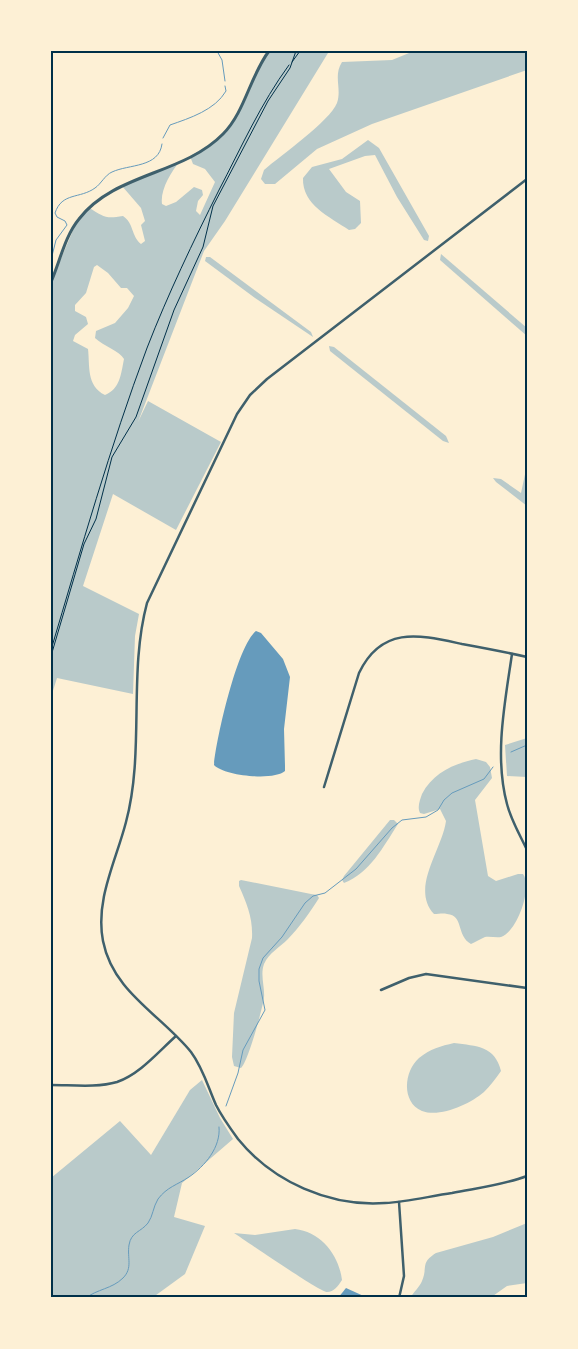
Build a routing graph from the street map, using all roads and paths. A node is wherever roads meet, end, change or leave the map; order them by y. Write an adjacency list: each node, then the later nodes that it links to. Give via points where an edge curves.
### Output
1 (270, 51): 6 (street, via 252,78 234,120 215,141 187,158 122,186 88,207 77,221)
2 (296, 51): 4 (path)
3 (300, 51): 4 (path)
4 (291, 64): 7 (path, via 264,104 234,161 189,250 158,322 125,410); 9 (path, via 213,206 203,246 174,310 136,417 112,456 96,519 84,544)
5 (527, 179): 15 (street, via 261,384 237,414 151,594 143,620 132,796 103,901 102,932 106,954 120,980)
6 (51, 282)
7 (51, 650)
8 (512, 654): 10 (street); 11 (street, via 422,636 397,638 381,645 359,672); 12 (street, via 504,713 503,783 508,810)
9 (51, 656)
10 (527, 657)
11 (324, 787)
12 (527, 850)
13 (527, 988): 14 (street, via 426,974)
14 (381, 990)
15 (176, 1036): 16 (street, via 124,1079 107,1084); 18 (street, via 198,1063 227,1125 272,1171 327,1197 357,1203)
16 (51, 1085)
17 (527, 1176): 18 (street)
18 (399, 1202): 19 (street, via 404,1276)
19 (399, 1298)

